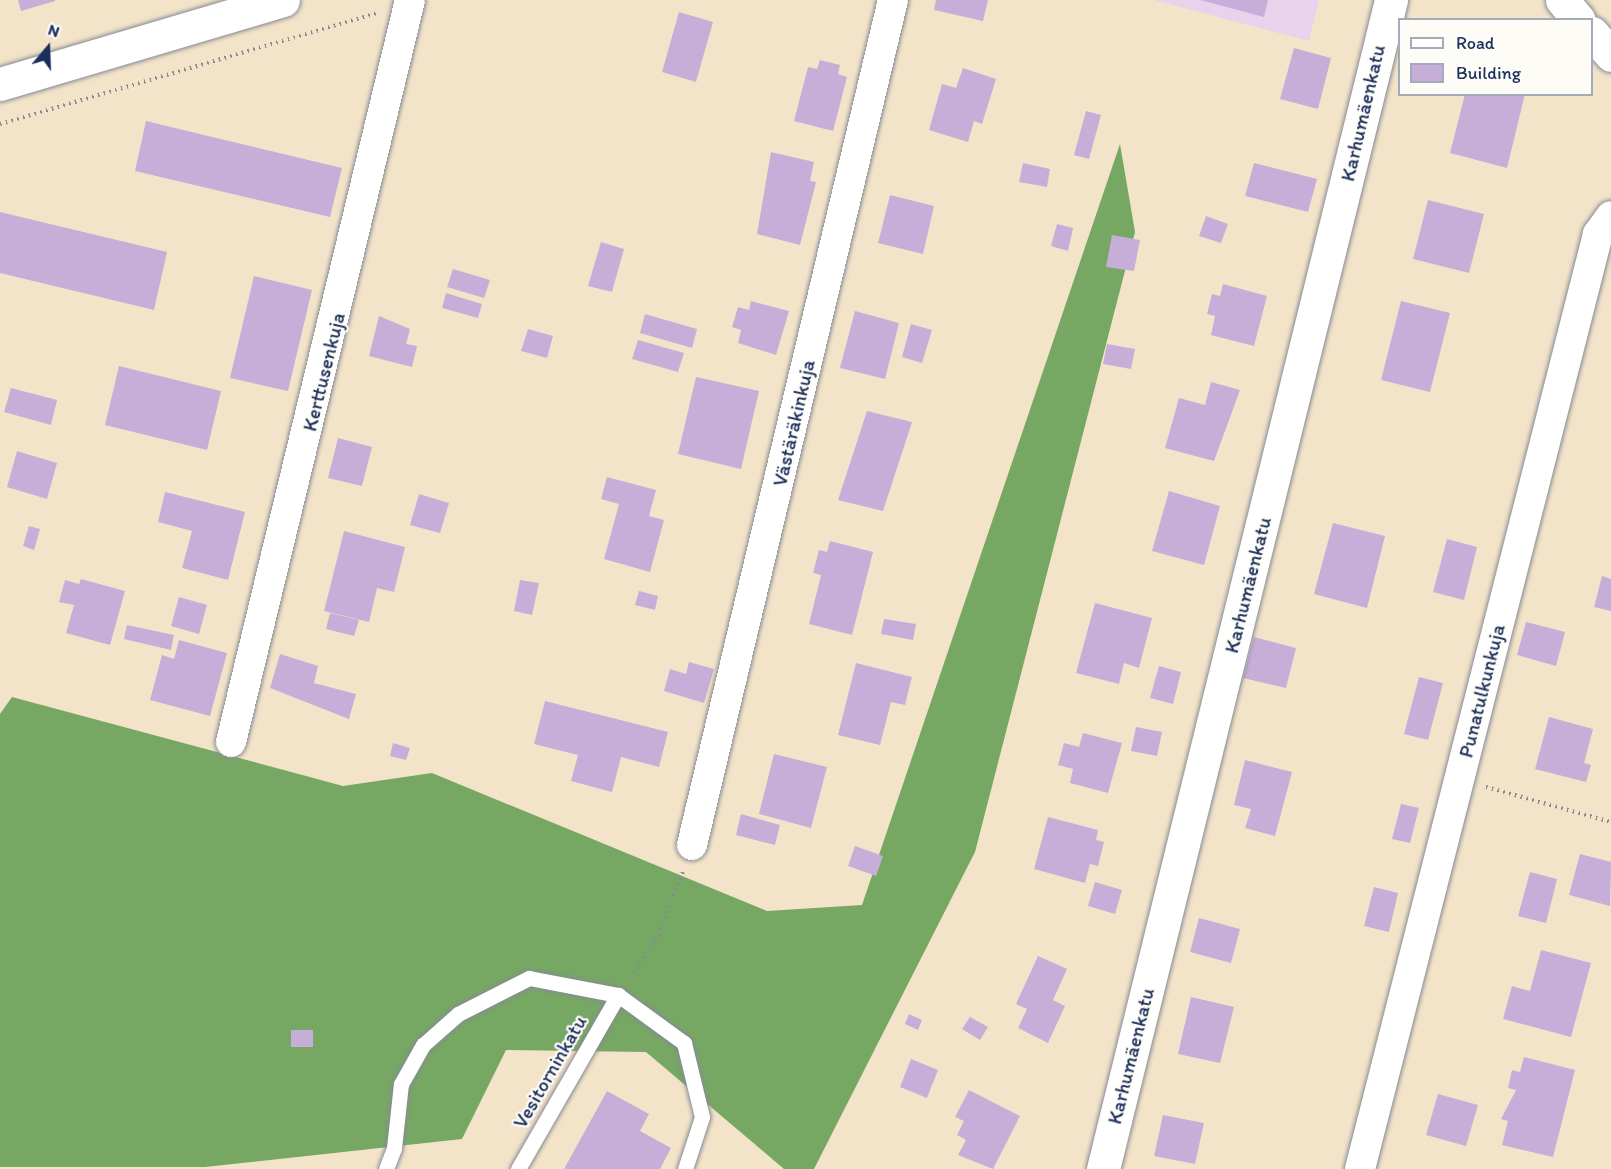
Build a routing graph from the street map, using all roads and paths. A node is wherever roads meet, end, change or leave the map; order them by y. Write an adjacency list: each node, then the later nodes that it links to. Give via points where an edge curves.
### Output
1 (283, 0): 6 (street)
2 (893, 0): 16 (street, Västäräkinkuja)
3 (1391, 0): 21 (street, Karhumäenkatu)
4 (1562, 0): 7 (street)
5 (411, 1): 11 (path, via 257,52); 13 (street, Kerttusenkuja)
6 (231, 7): 10 (street)
7 (1577, 18)
8 (1593, 34): 9 (street)
9 (1611, 55)
10 (0, 84)
11 (0, 124)
12 (1611, 216): 14 (street, Punatulkunkuja, via 1598,234)
13 (231, 742)
14 (1459, 780): 15 (path); 22 (street, Punatulkunkuja)
15 (1611, 822)
16 (692, 845): 17 (path, via 658,935)
17 (618, 995): 18 (lane, Vesitorninkatu, via 529,978 458,1014 423,1045 401,1084 394,1148); 19 (lane, Vesitorninkatu); 20 (lane, Vesitorninkatu, via 684,1043 702,1117)
18 (386, 1169)
19 (518, 1169)
20 (685, 1169)
21 (1103, 1169)
22 (1360, 1169)

